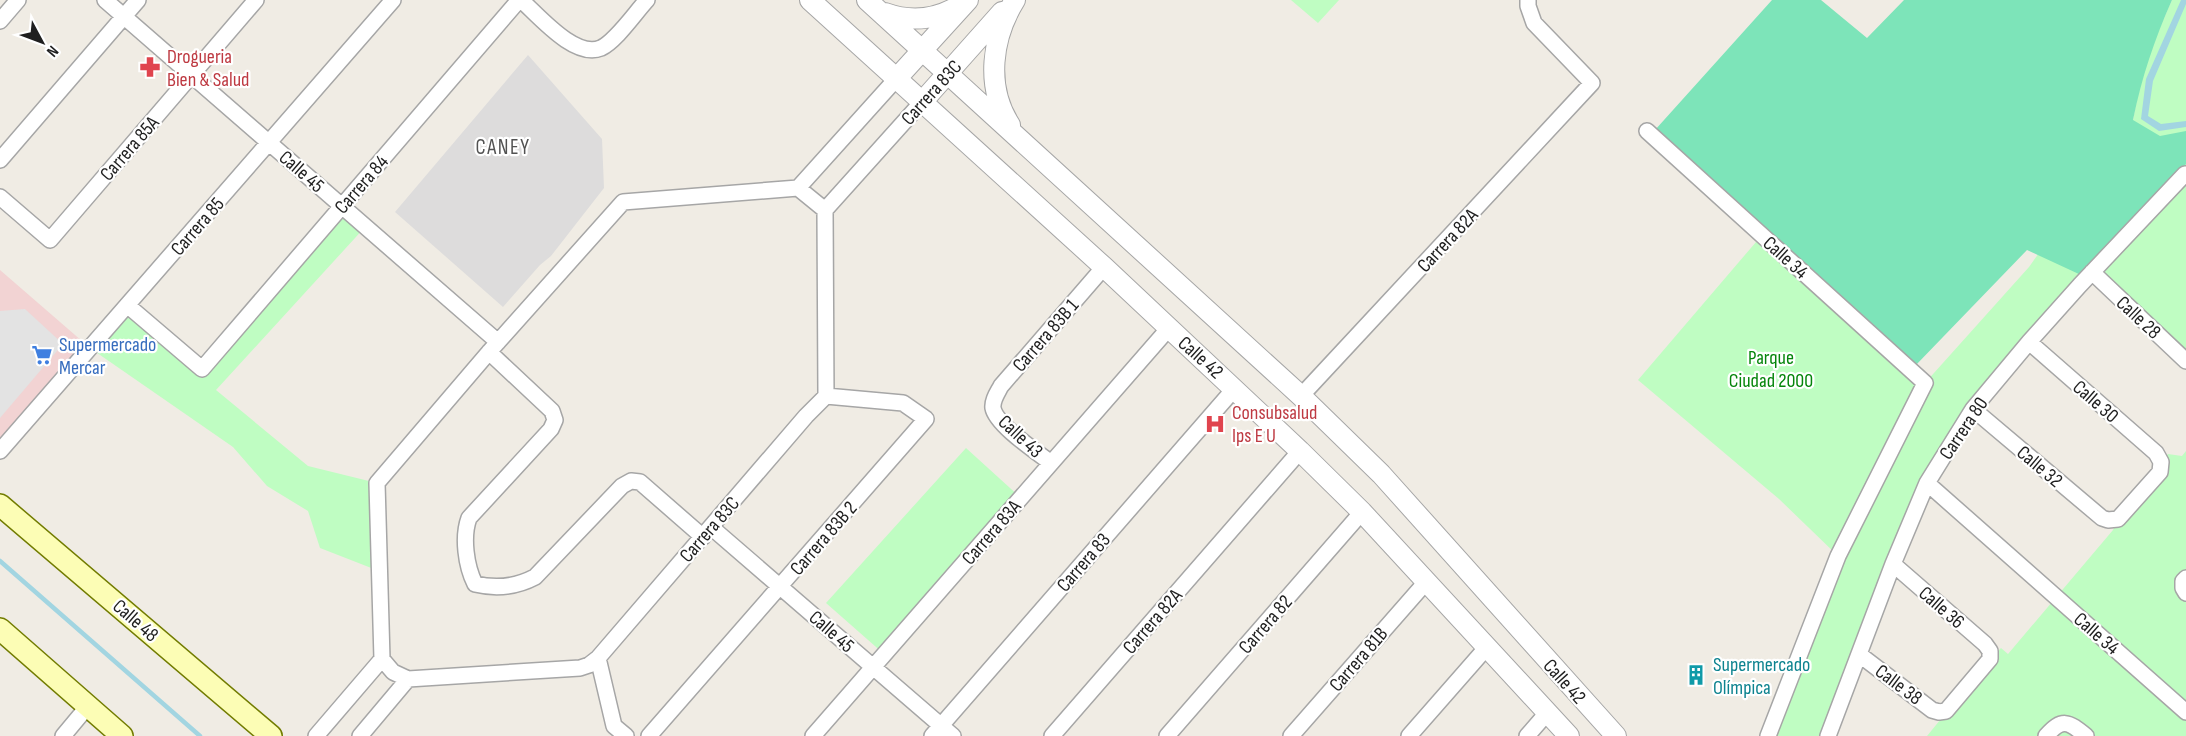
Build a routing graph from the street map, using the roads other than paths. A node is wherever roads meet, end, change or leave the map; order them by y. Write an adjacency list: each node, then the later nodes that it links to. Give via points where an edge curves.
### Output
1 (18, 0): 14 (street)
2 (105, 0): 13 (street, Calle 45)
3 (138, 0): 13 (street)
4 (256, 0): 17 (street, Carrera 85A)
5 (393, 0): 21 (street, Carrera 85)
6 (520, 0): 7 (street, via 569,43 590,50 612,40); 27 (street, Carrera 84)
7 (647, 0)
8 (810, 0): 18 (street, Calle 42)
9 (967, 0): 12 (street, via 927,18 903,18); 15 (street, Carrera 83C)
10 (1014, 0): 16 (street, Carrera 83C); 22 (street, via 996,42 994,70 998,97 1008,122)
11 (1528, 0): 38 (street, Carrera 82A, via 1534,23 1592,83)
12 (874, 6): 15 (street, Calle 42)
13 (124, 16): 17 (street, Calle 45); 23 (street)
14 (0, 21)
15 (922, 50): 16 (street, Calle 42); 18 (street, Carrera 83C)
16 (948, 73): 19 (street, Carrera 83C); 22 (street, Calle 42)
17 (192, 75): 21 (street, Calle 45); 26 (street, Carrera 85A, via 50,240)
18 (897, 78): 19 (street, Calle 42); 25 (street, Carrera 83C)
19 (922, 102): 28 (street, Carrera 83C); 29 (street, Calle 42)
20 (1647, 131): 79 (street, Calle 34, via 1925,383 1838,556)
21 (269, 142): 27 (street, Calle 45); 31 (street, Carrera 85)
22 (1025, 144): 38 (street, Calle 42)
23 (0, 160)
24 (2185, 174): 30 (street, Carrera 80)
25 (798, 188): 28 (street); 34 (street, via 623,202)
26 (0, 196)
27 (342, 206): 31 (street, Carrera 84, via 202,369); 34 (street, Calle 45)
28 (825, 210): 37 (street)
29 (1104, 267): 32 (street, Calle 42); 39 (street, Carrera 83B 1, via 1001,386)
30 (2092, 272): 33 (street, Carrera 80); 35 (street, Calle 28)
31 (128, 305): 41 (street, Carrera 85)
32 (1169, 328): 36 (street, Calle 42); 43 (street, Carrera 83A)
33 (2029, 342): 40 (street, Carrera 80); 47 (street, Calle 30, via 2156,453 2161,462 2160,472 2118,519)
34 (494, 347): 48 (street, Calle 45, via 552,411 555,420 552,429 469,518 465,530 470,575 475,584 519,585 535,577 631,481 640,482); 56 (street, via 377,483)
35 (2186, 361)
36 (1235, 388): 42 (street, Calle 42); 63 (street, Carrera 83)
37 (826, 396): 48 (street, Carrera 83C); 51 (street, Carrera 83B 2, via 903,404 926,419)
38 (1301, 396): 78 (street, Calle 42, via 1396,490)
39 (993, 407): 43 (street, Calle 43, via 1003,424)
40 (1974, 409): 44 (street, Carrera 80); 47 (street, Calle 32)
41 (0, 451)
42 (1300, 451): 46 (street, Calle 42); 72 (street, Carrera 82A)
43 (1051, 463): 57 (street, Carrera 83A)
44 (1927, 483): 49 (street, Carrera 80); 62 (street, Calle 34)
45 (0, 505): 66 (main road, Calle 48)
46 (1362, 512): 50 (street, Calle 42); 73 (street, Carrera 82)
47 (2108, 520)
48 (707, 532): 51 (street, Calle 45); 55 (street, Carrera 83C)
49 (1893, 564): 54 (street, Carrera 80); 61 (street, Calle 36, via 1990,651 1990,659 1946,711)
50 (1426, 582): 53 (street, Calle 42); 74 (street, Carrera 81B)
51 (781, 587): 57 (street, Calle 45); 70 (street, Carrera 83B 2)
52 (0, 629): 59 (main road)
53 (1487, 647): 60 (street, Calle 42); 75 (street)
54 (1860, 655): 61 (street, Calle 38); 80 (street, Carrera 80)
55 (598, 658): 58 (street, Carrera 83C, via 580,668); 69 (street, via 614,726)
56 (382, 659): 58 (street, via 393,672); 67 (street)
57 (873, 667): 63 (street, Calle 45); 71 (street, Carrera 83A)
58 (408, 679): 68 (street)
59 (88, 706): 64 (street); 65 (main road)
60 (1547, 712): 76 (street); 77 (street, Calle 42)
61 (1939, 712)
62 (2186, 712)
63 (942, 733)
64 (63, 736)
65 (123, 736)
66 (271, 736)
67 (316, 736)
68 (360, 736)
69 (626, 736)
70 (649, 736)
71 (813, 736)
72 (1052, 736)
73 (1167, 736)
74 (1291, 736)
75 (1409, 736)
76 (1527, 736)
77 (1569, 736)
78 (1616, 736)
79 (1768, 736)
80 (1828, 736)
81 (2046, 736): 82 (street, via 2056,725 2066,723)
82 (2086, 736)

